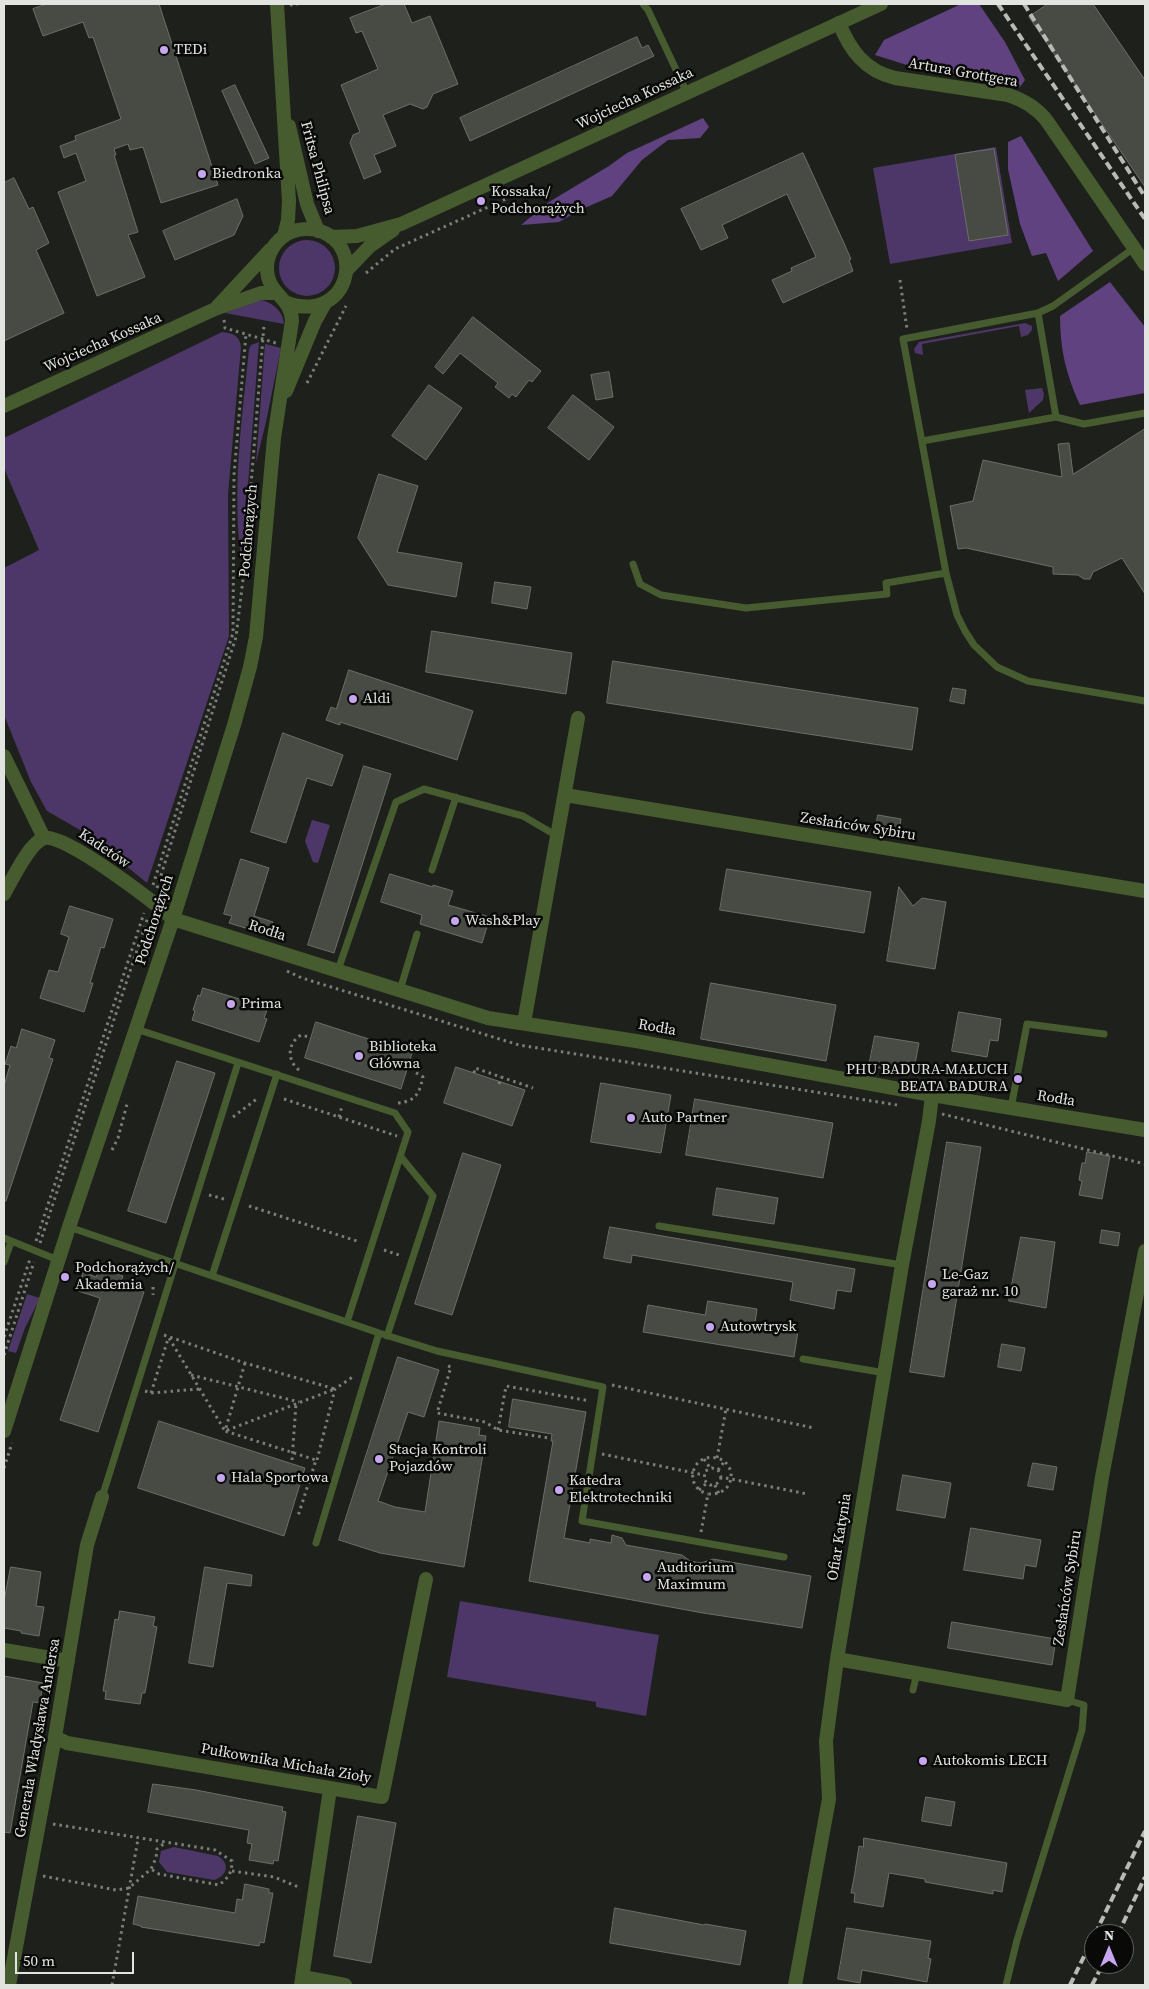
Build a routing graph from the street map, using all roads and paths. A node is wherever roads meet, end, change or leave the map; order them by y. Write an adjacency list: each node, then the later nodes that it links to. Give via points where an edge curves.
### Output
1 (277, 4): 6 (street, Fritsa Philipsa)
2 (642, 4): 5 (lane, via 648,10)
3 (881, 4): 4 (street, Wojciecha Kossaka)
4 (839, 23): 5 (street, Wojciecha Kossaka); 12 (street, Artura Grottgera, via 847,43 860,59 882,74 1008,95 1032,106 1047,121)
5 (687, 93): 8 (street, Wojciecha Kossaka)
6 (285, 114): 9 (street, Fritsa Philipsa, via 307,204); 11 (street, Fritsa Philipsa, via 289,202 288,220)
7 (508, 198): 15 (path, via 395,249)
8 (401, 224): 10 (street, Wojciecha Kossaka, via 357,236); 14 (street, Wojciecha Kossaka, via 370,246)
9 (318, 231): 10 (street); 11 (street, via 300,229)
10 (331, 237): 14 (street, via 341,249)
11 (279, 241): 17 (street, via 268,257 267,270); 21 (street, Wojciecha Kossaka)
12 (1134, 248): 13 (street, Artura Grottgera); 22 (lane, via 1053,306)
13 (1145, 264)
14 (346, 271): 20 (street, via 336,295)
15 (364, 275)
16 (900, 280): 26 (path)
17 (276, 293): 19 (street); 21 (street, Wojciecha Kossaka, via 261,293)
18 (348, 300): 29 (path)
19 (287, 303): 20 (street, via 299,307); 31 (street, Podchorążych, via 292,321)
20 (325, 303): 31 (street, Podchorążych)
21 (215, 309): 30 (street, Wojciecha Kossaka)
22 (1038, 313): 26 (lane); 33 (lane)
23 (264, 325): 27 (path)
24 (225, 328): 25 (path)
25 (246, 334): 27 (path); 45 (path, via 234,475 233,633)
26 (908, 338): 34 (lane, via 903,338)
27 (264, 339): 28 (path); 47 (path, via 236,637)
28 (284, 345)
29 (320, 356)
30 (4, 406)
31 (280, 406): 51 (street, Podchorążych, via 250,668)
32 (1145, 413): 33 (lane, via 1084,424)
33 (1056, 417): 34 (lane)
34 (922, 441): 36 (lane)
35 (633, 564): 36 (lane, via 640,584 661,595 746,608 887,594 886,582)
36 (946, 573): 37 (lane, via 964,631 998,667 1028,682)
37 (1145, 701)
38 (578, 718): 40 (street)
39 (4, 756): 43 (street)
40 (565, 795): 42 (street); 46 (street, Zesłańców Sybiru)
41 (456, 797): 42 (lane, via 523,816); 44 (lane); 53 (lane, via 424,789 396,802)
42 (557, 836): 55 (street)
43 (44, 838): 48 (street, via 30,850); 51 (street, Kadetów, via 66,843 153,901)
44 (432, 870)
45 (151, 890)
46 (1145, 891)
47 (156, 892)
48 (4, 894)
49 (147, 904): 85 (path)
50 (148, 916): 86 (path)
51 (173, 919): 53 (street, Rodła); 56 (street, Podchorążych)
52 (417, 934): 54 (lane)
53 (338, 970): 54 (street, Rodła)
54 (400, 990): 55 (street, Rodła, via 488,1018)
55 (524, 1023): 70 (street, Rodła)
56 (136, 1029): 59 (lane); 82 (street, Podchorążych)
57 (1104, 1034): 73 (lane, via 1027,1024)
58 (309, 1037): 60 (path, via 301,1035 295,1038 291,1048 293,1066)
59 (238, 1062): 63 (lane); 92 (lane)
60 (301, 1070)
61 (413, 1071): 72 (path, via 422,1077 417,1094 411,1100 399,1103)
62 (474, 1073): 64 (path, via 476,1068)
63 (277, 1074): 77 (lane, via 395,1112 408,1132); 94 (lane)
64 (501, 1077): 65 (path); 66 (path)
65 (510, 1080): 67 (path); 68 (path)
66 (499, 1084)
67 (508, 1084)
68 (533, 1088)
69 (265, 1092): 74 (path)
70 (932, 1095): 73 (street, Rodła); 93 (street, Ofiar Katynia)
71 (284, 1098): 76 (path)
72 (390, 1100)
73 (1010, 1108): 75 (street, Rodła)
74 (230, 1119)
75 (1145, 1130)
76 (397, 1136)
77 (401, 1157): 95 (lane); 96 (lane, via 432,1196)
78 (209, 1195): 79 (path)
79 (224, 1198)
80 (248, 1206): 84 (path)
81 (660, 1226): 93 (lane)
82 (69, 1227): 89 (street, Podchorążych); 92 (lane)
83 (7, 1240): 89 (lane); 90 (lane)
84 (360, 1242)
85 (34, 1245)
86 (39, 1247)
87 (1145, 1251): 145 (street, Zesłańców Sybiru, via 1102,1477)
88 (29, 1260): 97 (path)
89 (58, 1260): 113 (street, Podchorążych)
90 (4, 1262)
91 (34, 1262): 99 (path)
92 (175, 1263): 94 (lane); 131 (lane)
93 (902, 1265): 104 (street, Ofiar Katynia)
94 (212, 1276): 95 (lane)
95 (348, 1322): 96 (lane)
96 (383, 1335): 102 (lane); 106 (lane, via 437,1351)
97 (4, 1337)
98 (169, 1338): 101 (path); 105 (path); 107 (path, via 151,1393)
99 (4, 1355)
100 (803, 1359): 104 (lane)
101 (245, 1363): 108 (path); 114 (path)
102 (371, 1364): 108 (path); 137 (lane)
103 (443, 1365): 112 (path, via 452,1367 438,1413 485,1422)
104 (885, 1373): 141 (street, Ofiar Katynia)
105 (190, 1375): 107 (path); 109 (path)
106 (598, 1386): 110 (path, via 598,1382); 112 (path, via 594,1403 506,1386); 116 (lane, via 602,1387)
107 (199, 1388): 114 (path)
108 (335, 1389): 109 (path); 120 (path)
109 (298, 1403): 114 (path); 119 (path)
110 (726, 1409): 111 (path); 117 (path)
111 (814, 1428)
112 (498, 1430): 115 (path)
113 (4, 1431)
114 (224, 1431): 135 (path, via 316,1460)
115 (549, 1438)
116 (592, 1452): 124 (path); 138 (lane, via 582,1521)
117 (717, 1458): 118 (path); 121 (path)
118 (704, 1459): 122 (path); 124 (path, via 698,1462)
119 (292, 1460)
120 (317, 1460)
121 (724, 1462): 123 (path); 127 (path)
122 (710, 1468): 123 (path); 125 (path)
123 (718, 1470): 126 (path)
124 (693, 1472): 125 (path); 130 (path, via 693,1483)
125 (704, 1474): 128 (path)
126 (721, 1477): 127 (path); 129 (path)
127 (731, 1479): 133 (path); 134 (path)
128 (707, 1483): 129 (path); 130 (path)
129 (715, 1485): 133 (path)
130 (699, 1490): 132 (path)
131 (103, 1494): 142 (street, Generała Władysława Andersa, via 87,1545)
132 (708, 1494): 133 (path); 136 (path)
133 (720, 1494)
134 (807, 1494)
135 (298, 1516)
136 (700, 1538)
137 (316, 1543)
138 (784, 1557)
139 (426, 1579): 147 (street, Pułkownika Michała Zioły, via 382,1797)
140 (4, 1650): 142 (street)
141 (837, 1659): 143 (street); 160 (street, Ofiar Katynia, via 826,1741 829,1799)
142 (68, 1660): 146 (street, Generała Władysława Andersa)
143 (917, 1673): 144 (lane); 145 (street)
144 (913, 1690)
145 (1068, 1700): 161 (lane, via 1084,1705 1082,1730)
146 (55, 1737): 147 (street, Pułkownika Michała Zioły, via 67,1743); 148 (street, Generała Władysława Andersa)
147 (330, 1789): 155 (street)
148 (40, 1821): 149 (path); 153 (street, Generała Władysława Andersa)
149 (138, 1839): 150 (path); 154 (path)
150 (166, 1842): 151 (path, via 157,1849); 152 (path, via 215,1850 232,1861)
151 (150, 1869): 152 (path, via 159,1874 219,1885); 154 (path)
152 (232, 1871): 155 (path, via 274,1877)
153 (30, 1874): 154 (path, via 116,1890); 157 (street, Generała Władysława Andersa)
154 (129, 1888): 158 (path)
155 (315, 1893): 156 (street)
156 (302, 1981): 159 (street)
157 (9, 1985)
158 (112, 1985)
159 (345, 1985)
160 (795, 1985)
161 (1006, 1985)

